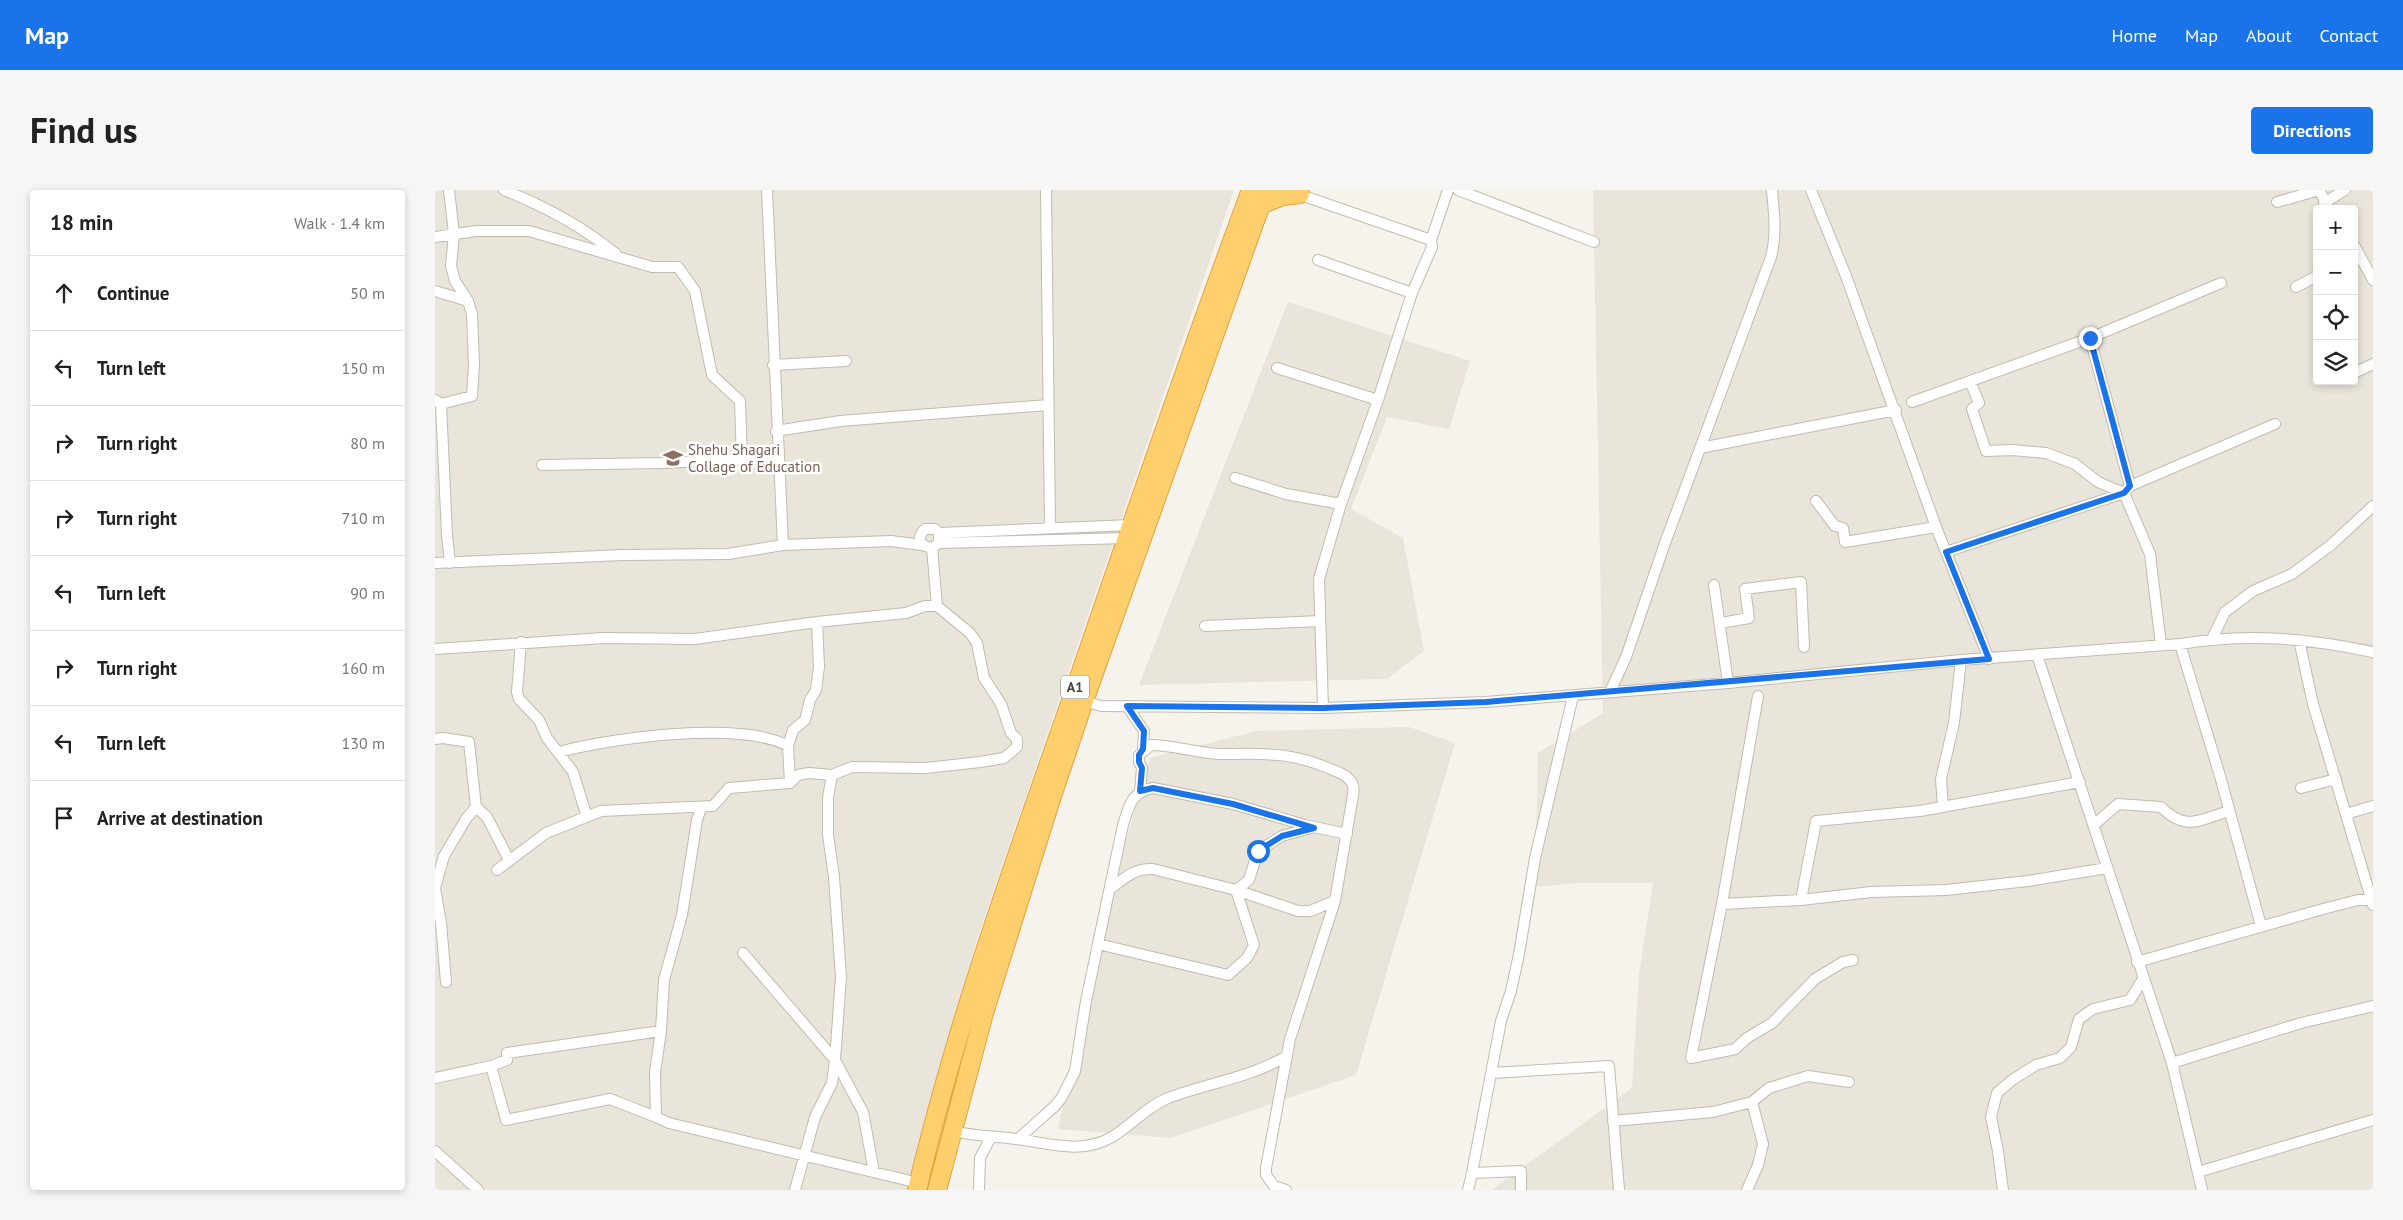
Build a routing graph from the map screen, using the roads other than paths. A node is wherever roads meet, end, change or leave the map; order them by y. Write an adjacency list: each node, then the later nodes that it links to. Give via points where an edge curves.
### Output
1 (449, 190): 15 (street)
2 (504, 190): 20 (street, via 543,206 596,238)
3 (767, 190): 32 (street)
4 (1046, 190): 39 (street)
5 (1448, 190): 17 (street)
6 (1458, 190): 18 (street)
7 (1772, 190): 43 (street, via 1776,225 1771,257)
8 (1811, 190): 40 (street)
9 (2345, 190): 14 (street)
10 (1308, 194): 11 (highway); 17 (street)
11 (1260, 195): 54 (highway, A1); 83 (highway, A1)
12 (2277, 202): 13 (street, via 2319,190)
13 (2326, 205)
14 (2328, 205)
15 (454, 234): 16 (street); 20 (street, via 529,231); 28 (street, via 451,266 455,281)
16 (435, 237)
17 (1431, 240): 27 (street, via 1432,247)
18 (1594, 242)
19 (2358, 257): 23 (street)
20 (621, 258): 45 (street, via 652,267 678,267 695,291 711,375 740,400)
21 (1318, 260): 27 (street)
22 (2313, 278): 25 (street)
23 (2373, 280)
24 (2221, 283): 29 (street)
25 (2296, 286)
26 (435, 291): 28 (street)
27 (1412, 293): 36 (street)
28 (468, 301): 37 (street, via 472,314 472,396)
29 (2090, 338): 35 (street); 48 (street)
30 (846, 360): 32 (street)
31 (2373, 364): 34 (street)
32 (773, 365): 42 (street)
33 (1277, 368): 36 (street)
34 (2358, 371)
35 (1970, 381): 38 (street); 48 (street, via 1979,403 1972,409 1986,451 2046,453 2075,464 2099,482)
36 (1378, 400): 50 (street)
37 (438, 402): 61 (street)
38 (1912, 402)
39 (1049, 405): 42 (street, via 840,421); 53 (street)
40 (1896, 410): 43 (street); 52 (street)
41 (2275, 424): 48 (street)
42 (776, 431): 44 (street)
43 (1700, 448): 80 (street, via 1626,657)
44 (777, 458): 45 (street); 58 (street)
45 (742, 460): 46 (street)
46 (542, 465)
47 (1235, 478): 50 (street, via 1286,494)
48 (2127, 489): 59 (street); 72 (street, via 2150,554)
49 (1816, 501): 52 (street, via 1835,526 1843,528 1845,542)
50 (1341, 504): 64 (street, via 1319,579)
51 (2373, 506): 68 (street, via 2331,546 2292,574 2253,591 2225,612)
52 (1936, 527): 59 (street)
53 (1050, 528): 54 (street); 57 (street)
54 (1129, 532): 57 (street); 143 (highway, A1, via 995,919 961,1027)
55 (921, 533): 56 (street); 57 (street, via 919,540); 57 (street, via 930,527)
56 (891, 541): 57 (street); 58 (street)
57 (933, 542): 63 (street)
58 (783, 545): 61 (street, via 728,554)
59 (1946, 552): 77 (street)
60 (435, 563): 61 (street)
61 (451, 563)
62 (1714, 585): 66 (street)
63 (937, 606): 65 (street, via 870,618); 90 (street, via 970,633 977,643 984,678 1001,704 1017,746 1004,758 980,762 927,768 852,767)
64 (1319, 621): 67 (street); 85 (street)
65 (817, 622): 70 (street, via 695,639 604,638); 87 (street, via 819,667 816,690 805,720 793,730)
66 (1721, 623): 73 (street, via 1749,618 1745,589 1801,582); 79 (street)
67 (1205, 626)
68 (2212, 639): 69 (street, via 2283,637); 71 (street)
69 (2299, 640): 75 (street); 91 (street, via 2313,704)
70 (521, 642): 74 (street); 89 (street, via 519,699 539,720 547,738)
71 (2180, 644): 72 (street); 100 (street)
72 (2161, 645): 76 (street)
73 (1804, 647)
74 (435, 649)
75 (2373, 652)
76 (2037, 655): 77 (street); 93 (street)
77 (1989, 659): 78 (street)
78 (1961, 660): 79 (street); 97 (street, via 1954,723 1941,779)
79 (1728, 683): 80 (street)
80 (1610, 692): 81 (street)
81 (1573, 696): 85 (street); 128 (street, via 1535,858 1519,954 1501,1021)
82 (1758, 696): 114 (street)
83 (1084, 701): 84 (street, via 1101,706); 135 (highway, A1, via 984,1014)
84 (1127, 706): 85 (street); 88 (street, via 1144,731)
85 (1323, 708)
86 (435, 739): 98 (street, via 469,742)
87 (788, 746): 89 (street, via 740,733 701,733 619,739); 92 (street)
88 (1143, 749): 95 (street, via 1139,755 1142,768); 105 (street, via 1161,745 1218,754 1281,754 1321,764 1352,782 1354,790)
89 (559, 752): 102 (street, via 573,772)
90 (831, 775): 92 (street, via 809,773 798,775); 125 (street, via 828,835 841,977)
91 (2336, 779): 94 (street); 101 (street)
92 (790, 782): 99 (street, via 729,788 713,806)
93 (2080, 782): 97 (street); 103 (street)
94 (2301, 788)
95 (1140, 791): 104 (street, via 1153,788 1233,804); 109 (street, via 1131,799 1123,825)
96 (2373, 806): 101 (street)
97 (1943, 807): 111 (street, via 1816,821)
98 (476, 808): 106 (street, via 487,817); 121 (street, via 444,856 435,888)
99 (701, 808): 102 (street, via 601,811); 123 (street, via 682,914 664,980)
100 (2229, 811): 103 (street, via 2183,823 2161,807 2118,804); 115 (street)
101 (2346, 814): 113 (street)
102 (587, 817): 106 (street, via 546,833)
103 (2094, 825): 107 (street)
104 (1314, 828): 105 (street); 110 (street, via 1282,836 1258,851 1249,880)
105 (1347, 834): 112 (street)
106 (509, 860): 108 (street)
107 (2107, 868): 111 (street, via 1946,890 1871,892); 119 (street)
108 (497, 870)
109 (1110, 889): 110 (street, via 1131,873 1153,869); 116 (street)
110 (1236, 890): 112 (street, via 1298,912); 116 (street, via 1254,945 1247,958 1228,975)
111 (1801, 900): 114 (street)
112 (1335, 901): 124 (street)
113 (2373, 902): 115 (street, via 2358,900)
114 (1722, 904): 118 (street, via 1691,1058 1735,1049 1772,1023 1815,979 1843,962)
115 (2261, 926): 119 (street)
116 (1098, 944): 137 (street, via 1072,1079 1055,1106)
117 (743, 953): 125 (street)
118 (1853, 960)
119 (2137, 962): 120 (street)
120 (2143, 979): 126 (street); 153 (street, via 2130,1000 2093,1009 2079,1019 2071,1047 2060,1058 2036,1065 1997,1093 1991,1116)
121 (445, 982)
122 (2373, 1006): 126 (street, via 2301,1023)
123 (661, 1031): 127 (street, via 507,1053 507,1060); 132 (street, via 655,1072)
124 (1287, 1056): 137 (street, via 1243,1076 1170,1098 1142,1113 1112,1137 1092,1145 1070,1147); 148 (street, via 1266,1174 1273,1186)
125 (835, 1060): 139 (street, via 832,1083 815,1116); 140 (street, via 863,1112)
126 (2172, 1063): 141 (street)
127 (491, 1066): 129 (street); 132 (street, via 506,1120 610,1099)
128 (1492, 1073): 134 (street, via 1609,1066); 142 (street)
129 (435, 1078)
130 (1849, 1082): 131 (street, via 1808,1076 1769,1088)
131 (1752, 1102): 134 (street, via 1713,1112); 152 (street, via 1763,1144)
132 (656, 1118): 139 (street)
133 (2373, 1120): 141 (street)
134 (1613, 1121): 151 (street)
135 (952, 1131): 136 (street); 146 (highway, A1)
136 (991, 1137): 137 (street); 147 (street, via 980,1158)
137 (1018, 1139)
138 (435, 1151): 144 (street)
139 (805, 1155): 140 (street); 145 (street)
140 (874, 1172): 143 (street)
141 (2198, 1172): 154 (street)
142 (1472, 1173): 149 (street); 150 (street, via 1521,1171)
143 (918, 1187)
144 (478, 1190)
145 (795, 1190)
146 (937, 1190)
147 (979, 1190)
148 (1286, 1190)
149 (1468, 1190)
150 (1521, 1190)
151 (1619, 1190)
152 (1747, 1190)
153 (2003, 1190)
154 (2201, 1190)

